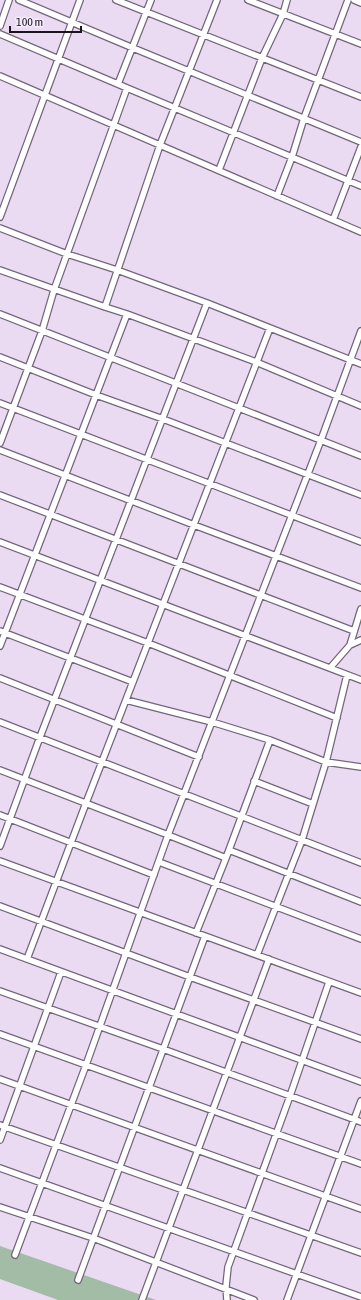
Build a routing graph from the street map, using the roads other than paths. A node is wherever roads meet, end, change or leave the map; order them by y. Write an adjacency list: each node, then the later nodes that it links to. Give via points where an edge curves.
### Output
1 (10, 0): 15 (street)
2 (19, 0): 14 (street)
3 (80, 0): 14 (street)
4 (116, 0): 12 (street)
5 (151, 0): 12 (street)
6 (217, 0): 18 (street)
7 (248, 0): 13 (street)
8 (287, 0): 13 (street)
9 (348, 0): 17 (street)
10 (354, 0): 11 (street)
11 (361, 3)
12 (146, 12): 18 (street); 20 (street)
13 (283, 14): 17 (street); 22 (street)
14 (72, 22): 20 (street); 21 (street)
15 (0, 26)
16 (0, 34): 21 (street)
17 (335, 34): 19 (street); 25 (street)
18 (203, 35): 22 (street); 23 (street)
19 (361, 44)
20 (133, 48): 23 (street); 26 (street)
21 (58, 58): 26 (street); 28 (street)
22 (262, 58): 25 (street); 29 (street)
23 (189, 70): 29 (street); 31 (street)
24 (0, 76): 28 (street)
25 (318, 80): 30 (street); 32 (street)
26 (118, 84): 27 (street)
27 (127, 88): 31 (street); 33 (street)
28 (45, 95): 33 (street); 43 (street)
29 (248, 95): 32 (street); 34 (street)
30 (361, 97)
31 (174, 108): 34 (street); 36 (street)
32 (304, 118): 35 (street); 38 (street)
33 (113, 125): 36 (street); 47 (street)
34 (233, 133): 38 (street); 39 (street)
35 (361, 142)
36 (160, 145): 39 (street); 49 (street)
37 (361, 147): 40 (street)
38 (292, 157): 40 (street); 42 (street)
39 (218, 170): 42 (street)
40 (348, 181): 41 (street); 44 (street)
41 (361, 186)
42 (277, 196): 44 (street)
43 (0, 217)
44 (333, 220): 46 (street)
45 (0, 228): 47 (street)
46 (361, 232)
47 (67, 254): 49 (street); 50 (street)
48 (0, 270): 50 (street)
49 (117, 270): 51 (street); 52 (street)
50 (54, 290): 52 (street); 56 (street)
51 (207, 304): 55 (street); 58 (street)
52 (105, 307): 54 (street)
53 (0, 314): 56 (street)
54 (127, 314): 58 (street); 59 (street)
55 (270, 328): 61 (street); 62 (street)
56 (42, 330): 59 (street); 64 (street)
57 (361, 331): 61 (street)
58 (194, 339): 62 (street); 65 (street)
59 (111, 356): 65 (street); 66 (street)
60 (0, 357): 64 (street)
61 (350, 360): 63 (street); 67 (street)
62 (256, 362): 67 (street); 71 (street)
63 (361, 364)
64 (28, 368): 66 (street); 70 (street)
65 (177, 383): 71 (street); 72 (street)
66 (96, 395): 72 (street); 73 (street)
67 (337, 396): 69 (street); 74 (street)
68 (0, 403): 70 (street)
69 (361, 406)
70 (13, 408): 73 (street); 75 (street)
71 (239, 408): 74 (street); 76 (street)
72 (163, 419): 76 (street); 79 (street)
73 (81, 434): 79 (street); 81 (street)
74 (321, 440): 78 (street); 80 (street)
75 (0, 443)
76 (225, 443): 80 (street); 82 (street)
77 (0, 450): 81 (street)
78 (361, 456)
79 (147, 460): 82 (street); 85 (street)
80 (308, 474): 84 (street); 87 (street)
81 (65, 475): 85 (street); 86 (street)
82 (210, 483): 87 (street); 88 (street)
83 (0, 495): 86 (street)
84 (361, 495)
85 (131, 501): 88 (street); 89 (street)
86 (50, 514): 89 (street); 92 (street)
87 (292, 516): 91 (street); 93 (street)
88 (194, 525): 93 (street); 94 (street)
89 (116, 540): 94 (street); 95 (street)
90 (0, 542): 92 (street)
91 (361, 542)
92 (35, 555): 95 (street); 98 (street)
93 (276, 557): 97 (street); 99 (street)
94 (179, 564): 99 (street); 100 (street)
95 (101, 580): 100 (street); 102 (street)
96 (0, 587): 98 (street)
97 (361, 588)
98 (20, 594): 102 (street); 104 (street)
99 (261, 595): 103 (street); 105 (street)
100 (163, 604): 105 (street); 107 (street)
101 (361, 609): 103 (street)
102 (86, 619): 107 (street); 110 (street)
103 (354, 631): 108 (street)
104 (3, 632): 109 (street); 110 (street)
105 (245, 635): 111 (street); 113 (street)
106 (361, 640): 108 (street)
107 (148, 643): 113 (street); 116 (street)
108 (350, 645): 111 (street)
109 (0, 646)
110 (71, 658): 116 (street); 117 (street)
111 (330, 668): 112 (street)
112 (347, 675): 115 (street); 119 (street)
113 (230, 676): 119 (street); 121 (street)
114 (0, 678): 117 (street)
115 (361, 680)
116 (133, 682): 118 (street)
117 (55, 699): 122 (street); 123 (street)
118 (126, 700): 121 (street); 122 (street)
119 (337, 718): 127 (street)
120 (0, 722): 123 (street)
121 (212, 722): 124 (street); 125 (street)
122 (118, 724): 125 (street); 126 (street)
123 (40, 737): 126 (street); 130 (street)
124 (270, 740): 127 (street); 131 (street)
125 (199, 757): 132 (street)
126 (103, 761): 132 (street); 133 (street)
127 (326, 762): 128 (street); 134 (street)
128 (361, 767)
129 (0, 770): 130 (street)
130 (24, 780): 133 (street); 137 (street)
131 (254, 781): 134 (street); 136 (street)
132 (184, 794): 136 (street); 138 (street)
133 (86, 803): 138 (street); 140 (street)
134 (313, 804): 139 (street)
135 (0, 815): 137 (street)
136 (241, 816): 139 (street); 142 (street)
137 (10, 819): 140 (street); 141 (street)
138 (168, 835): 143 (street); 145 (street)
139 (302, 840): 146 (street); 147 (street)
140 (71, 843): 148 (street); 149 (street)
141 (0, 846)
142 (229, 850): 143 (street); 147 (street)
143 (226, 858): 150 (street)
144 (0, 861): 149 (street)
145 (159, 862): 148 (street); 150 (street)
146 (361, 864)
147 (289, 874): 151 (street); 153 (street)
148 (154, 875): 154 (street)
149 (56, 881): 154 (street); 155 (street)
150 (216, 884): 153 (street); 156 (street)
151 (361, 902)
152 (0, 906): 155 (street)
153 (276, 906): 158 (street); 161 (street)
154 (141, 913): 156 (street); 160 (street)
155 (41, 921): 160 (street); 162 (street)
156 (196, 933): 157 (street)
157 (206, 936): 161 (street); 165 (street)
158 (361, 939)
159 (0, 949): 162 (street)
160 (127, 953): 165 (street); 168 (street)
161 (257, 955): 163 (street)
162 (27, 959): 164 (street)
163 (269, 959): 166 (street); 170 (street)
164 (61, 972): 168 (street); 171 (street)
165 (190, 977): 170 (street); 172 (street)
166 (329, 982): 169 (street); 173 (street)
167 (0, 990): 171 (street)
168 (113, 991): 172 (street); 174 (street)
169 (361, 993)
170 (254, 1000): 173 (street); 176 (street)
171 (48, 1008): 174 (street); 178 (street)
172 (176, 1013): 176 (street); 179 (street)
173 (316, 1022): 177 (street); 180 (street)
174 (100, 1026): 179 (street); 181 (street)
175 (0, 1034): 178 (street)
176 (240, 1037): 180 (street); 182 (street)
177 (361, 1039)
178 (34, 1046): 181 (street); 185 (street)
179 (163, 1049): 182 (street); 186 (street)
180 (302, 1060): 184 (street); 187 (street)
181 (86, 1065): 186 (street); 189 (street)
182 (227, 1073): 187 (street); 190 (street)
183 (0, 1079): 185 (street)
184 (361, 1082)
185 (20, 1086): 189 (street); 193 (street)
186 (148, 1088): 190 (street); 194 (street)
187 (290, 1096): 191 (street); 195 (street)
188 (361, 1101): 191 (street)
189 (72, 1105): 194 (street); 197 (street)
190 (213, 1111): 195 (street); 198 (street)
191 (354, 1120): 192 (street); 199 (street)
192 (361, 1122)
193 (2, 1125): 196 (street); 197 (street)
194 (135, 1127): 198 (street); 201 (street)
195 (276, 1134): 199 (street); 203 (street)
196 (0, 1140)
197 (57, 1145): 201 (street); 204 (street)
198 (198, 1150): 203 (street); 205 (street)
199 (340, 1156): 200 (street); 206 (street)
200 (361, 1164)
201 (120, 1167): 205 (street); 207 (street)
202 (0, 1168): 204 (street)
203 (262, 1173): 206 (street); 210 (street)
204 (42, 1184): 207 (street); 211 (street)
205 (183, 1190): 210 (street); 212 (street)
206 (326, 1196): 209 (street); 213 (street)
207 (105, 1206): 212 (street); 214 (street)
208 (0, 1207): 211 (street)
209 (361, 1209)
210 (247, 1212): 213 (street); 215 (street)
211 (30, 1217): 214 (street); 217 (street)
212 (169, 1228): 215 (street); 218 (street)
213 (311, 1235): 216 (street); 219 (street)
214 (93, 1238): 218 (street); 220 (street)
215 (233, 1251): 219 (street); 221 (street, via 228,1267)
216 (361, 1253)
217 (16, 1255)
218 (156, 1261): 221 (street); 223 (street)
219 (296, 1274): 222 (street); 226 (street)
220 (78, 1280)
221 (226, 1289): 224 (street); 225 (street)
222 (361, 1298)
223 (142, 1300)
224 (227, 1300)
225 (254, 1300)
226 (286, 1300)

